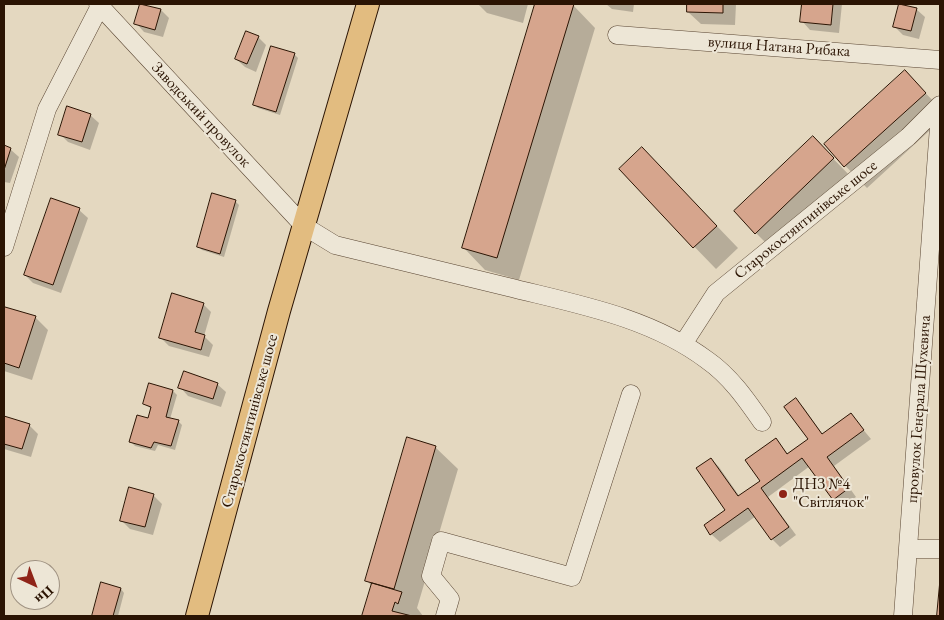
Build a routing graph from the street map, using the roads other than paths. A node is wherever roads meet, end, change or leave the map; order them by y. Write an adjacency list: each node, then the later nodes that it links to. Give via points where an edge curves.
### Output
1 (100, 4): 7 (street, Заводський провулок); 8 (street, via 47,109)
2 (368, 4): 7 (main road, Старокостянтинівське шосе)
3 (618, 35): 4 (street, вулиця Натана Рибака)
4 (940, 60)
5 (940, 104): 10 (street, Старокостянтинівське шосе, via 908,137 716,293)
6 (940, 112): 9 (street, провулок Генерала Шухевича)
7 (304, 226): 10 (street, via 335,245 611,314); 15 (main road, Старокостянтинівське шосе)
8 (4, 247)
9 (932, 337): 14 (street, провулок Генерала Шухевича)
10 (683, 344): 12 (street, via 726,376)
11 (631, 394): 16 (street, via 572,577 441,541 431,576 450,599)
12 (762, 422)
13 (940, 548): 14 (street)
14 (908, 549): 17 (street, провулок Генерала Шухевича)
15 (197, 616)
16 (445, 616)
17 (903, 616)

